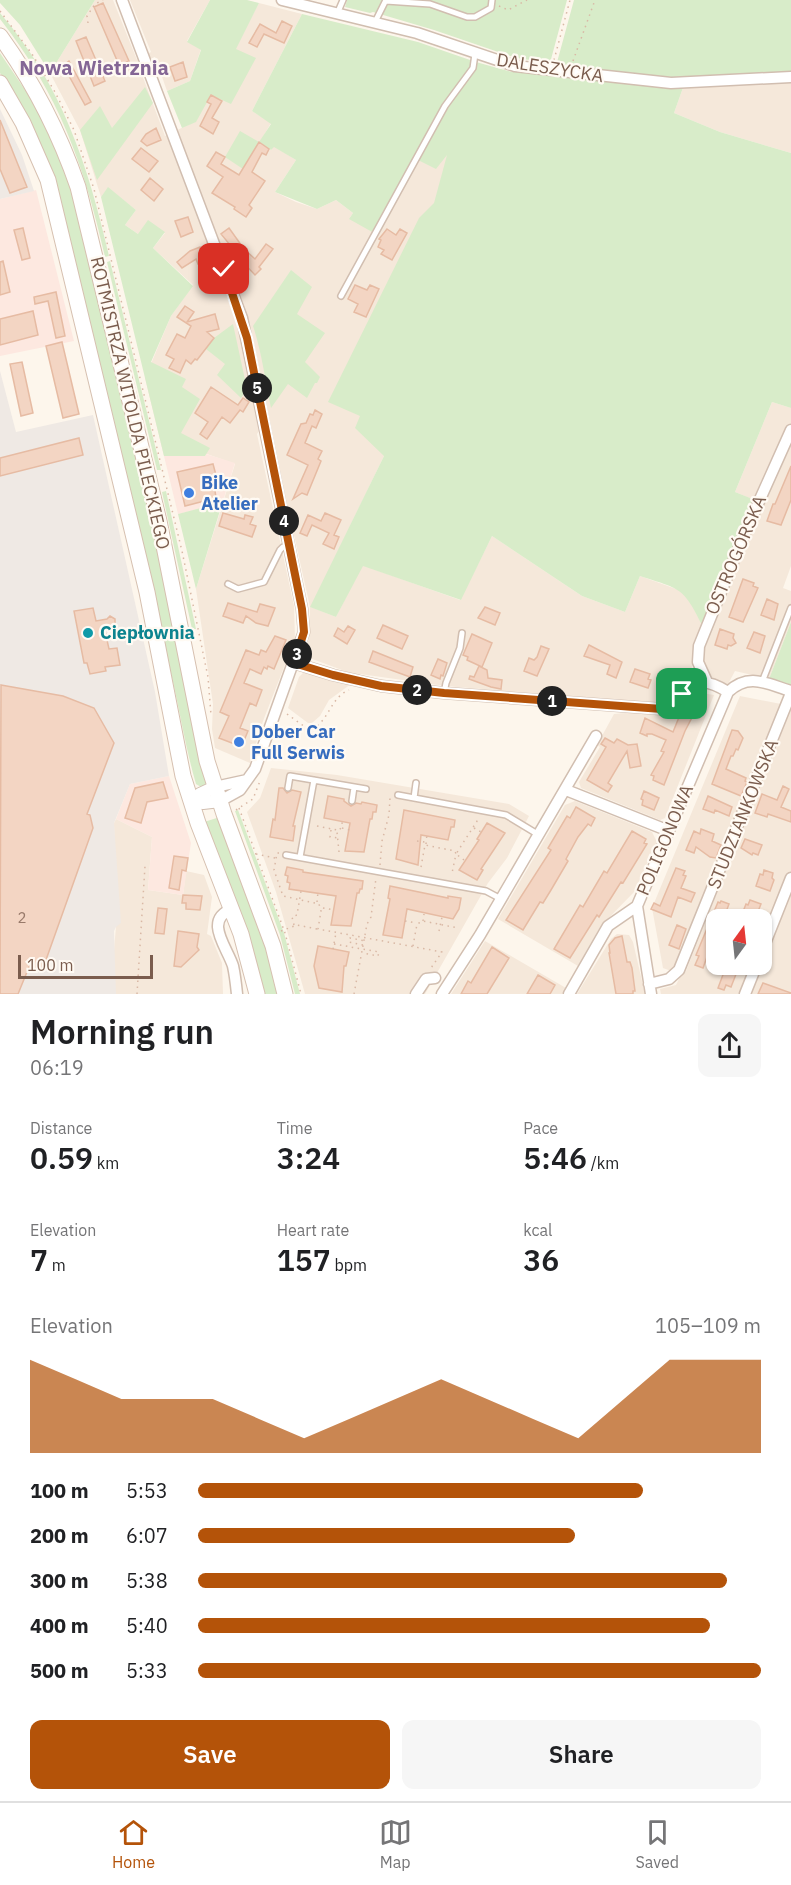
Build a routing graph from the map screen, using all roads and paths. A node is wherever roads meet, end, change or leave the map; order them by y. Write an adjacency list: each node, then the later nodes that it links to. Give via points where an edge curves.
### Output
1 (103, 0): 12 (path, via 87,16)
2 (122, 0): 21 (street, via 242,318)
3 (282, 0): 10 (street, DALESZYCKA)
4 (343, 0): 10 (lane)
5 (386, 0): 9 (lane, via 430,4 467,17 491,8); 11 (lane)
6 (527, 0): 9 (path, via 508,10)
7 (570, 0): 15 (path)
8 (595, 0): 16 (path)
9 (492, 2)
10 (338, 14): 11 (street, DALESZYCKA)
11 (375, 22): 14 (street, DALESZYCKA)
12 (88, 23)
13 (0, 36): 40 (main road, ROTMISTRZA WITOLDA PILECKIEGO, via 39,96 78,187 161,532 205,750)
14 (475, 54): 15 (street, DALESZYCKA, via 515,66); 19 (lane, via 473,68 445,106)
15 (552, 70): 16 (street, DALESZYCKA)
16 (569, 73): 17 (street, DALESZYCKA, via 671,83)
17 (791, 77)
18 (0, 83): 44 (main road, ROTMISTRZA WITOLDA PILECKIEGO, via 35,149 58,217 145,581 176,746)
19 (341, 296)
20 (791, 430): 26 (street, OSTROGÓRSKA, via 699,646 699,667)
21 (289, 545): 22 (lane, via 282,547 264,582 238,589); 25 (street, via 304,632)
22 (228, 584)
23 (791, 608): 28 (lane)
24 (462, 633): 31 (lane)
25 (294, 663): 27 (street); 32 (street)
26 (706, 682): 29 (street); 31 (street, via 690,686 672,706 662,709)
27 (370, 683): 31 (street); 32 (path, via 346,691 313,729)
28 (762, 683): 29 (street, via 743,681); 30 (street)
29 (728, 692): 55 (street, POLIGONOWA)
30 (791, 692): 116 (street, STUDZIANKOWSKA, via 679,970)
31 (444, 693)
32 (278, 708): 40 (street, via 255,769 240,789)
33 (596, 736): 39 (street)
34 (314, 780): 36 (lane); 37 (lane, via 290,776); 70 (lane)
35 (416, 783): 43 (lane)
36 (354, 787): 38 (lane); 45 (lane)
37 (288, 788)
38 (366, 789)
39 (566, 789): 55 (street); 58 (street)
40 (218, 794): 44 (street, via 203,803); 120 (main road, ROTMISTRZA WITOLDA PILECKIEGO, via 273,946)
41 (398, 795): 43 (lane)
42 (390, 798): 75 (path)
43 (414, 798): 58 (lane, via 506,815)
44 (191, 801): 87 (main road, ROTMISTRZA WITOLDA PILECKIEGO)
45 (352, 801)
46 (233, 811): 67 (path, via 239,808)
47 (479, 818): 51 (path)
48 (343, 819): 50 (path)
49 (317, 826): 52 (path)
50 (342, 828): 53 (path); 54 (path)
51 (473, 828): 56 (path); 68 (path)
52 (332, 829): 53 (path); 59 (path, via 330,837)
53 (339, 830): 59 (path)
54 (350, 830)
55 (669, 831): 85 (street, POLIGONOWA)
56 (481, 832)
57 (428, 834): 61 (path)
58 (539, 835): 82 (street)
59 (338, 838): 63 (path)
60 (417, 841): 61 (path)
61 (426, 844): 62 (path); 74 (path)
62 (441, 848): 66 (path); 68 (path)
63 (339, 852)
64 (249, 853): 67 (path)
65 (277, 853): 71 (path)
66 (441, 853)
67 (256, 854): 71 (path); 101 (path)
68 (456, 854): 72 (path); 76 (path)
69 (286, 855): 70 (lane)
70 (300, 857): 75 (lane)
71 (276, 858): 83 (path, via 274,873 283,896)
72 (464, 860)
73 (145, 866): 117 (path)
74 (422, 867)
75 (378, 871): 78 (lane); 105 (path)
76 (452, 873)
77 (791, 878): 98 (street)
78 (421, 879): 79 (lane); 82 (lane, via 486,891)
79 (419, 888)
80 (301, 891): 83 (path)
81 (318, 892): 84 (path)
82 (501, 899): 115 (street)
83 (300, 900): 84 (path); 97 (path, via 297,915 292,917)
84 (316, 903): 86 (path)
85 (637, 906): 116 (street, POLIGONOWA); 125 (street, via 608,926)
86 (321, 908): 88 (path); 91 (path)
87 (232, 909): 118 (street, via 222,914 218,929 232,965); 119 (main road, ROTMISTRZA WITOLDA PILECKIEGO)
88 (334, 910)
89 (424, 914): 94 (path)
90 (316, 915): 91 (path)
91 (320, 916): 100 (path)
92 (442, 917): 96 (path)
93 (405, 921): 95 (path)
94 (423, 921): 95 (path); 96 (path)
95 (417, 924): 109 (path)
96 (441, 924): 99 (path); 102 (path)
97 (295, 926): 100 (path); 101 (path)
98 (772, 926)
99 (458, 928)
100 (318, 929): 104 (path)
101 (284, 930): 103 (path); 121 (path)
102 (440, 931)
103 (278, 932)
104 (336, 932): 105 (path); 107 (path)
105 (365, 937): 106 (path); 109 (path)
106 (365, 941): 108 (path); 108 (path, via 350,938 349,942)
107 (334, 944): 110 (path); 111 (path)
108 (364, 945): 111 (path)
109 (413, 947): 114 (path, via 442,951 425,977)
110 (333, 949)
111 (363, 949): 112 (path); 112 (path, via 379,952 378,956)
112 (363, 953): 122 (path)
113 (753, 975): 126 (street)
114 (431, 978): 115 (lane); 123 (street)
115 (449, 983): 124 (street)
116 (650, 989)
117 (137, 994)
118 (237, 994)
119 (257, 994)
120 (285, 994)
121 (301, 994)
122 (354, 994)
123 (416, 994)
124 (442, 994)
125 (569, 994)
126 (745, 994)

